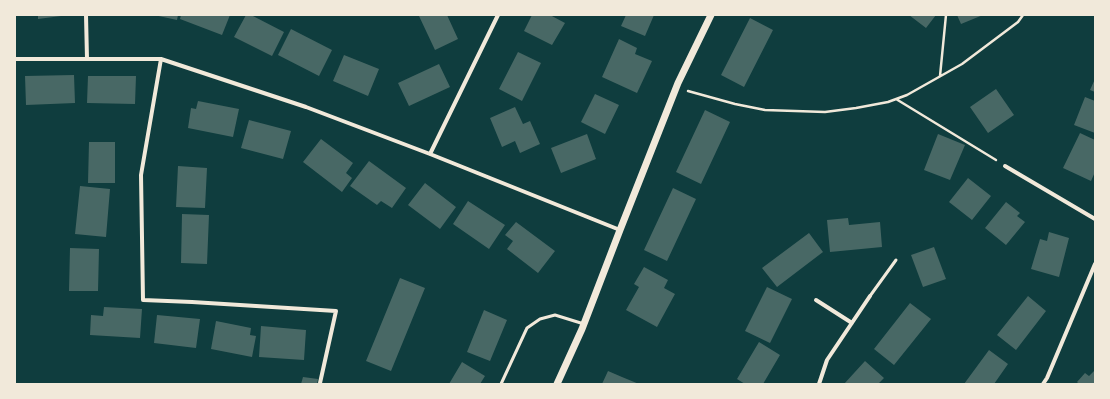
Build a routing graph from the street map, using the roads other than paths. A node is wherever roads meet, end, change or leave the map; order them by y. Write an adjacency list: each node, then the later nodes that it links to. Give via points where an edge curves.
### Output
1 (86, 15): 5 (street)
2 (498, 15): 7 (street)
3 (711, 15): 10 (street, via 676,88)
4 (15, 59): 5 (street)
5 (87, 59): 6 (street)
6 (161, 59): 7 (street, via 306,107); 17 (street, via 141,175 143,300 336,311)
7 (430, 154): 10 (street)
8 (1005, 166): 9 (street)
9 (1095, 219)
10 (620, 230): 15 (street)
11 (896, 260): 13 (lane)
12 (1095, 264): 21 (street, via 1047,378)
13 (870, 296): 16 (street)
14 (816, 300): 16 (street)
15 (584, 324): 18 (lane, via 555,315 540,319 527,328); 19 (street)
16 (852, 324): 20 (street, via 827,360)
17 (320, 383)
18 (501, 384)
19 (557, 384)
20 (819, 384)
21 (1042, 384)

